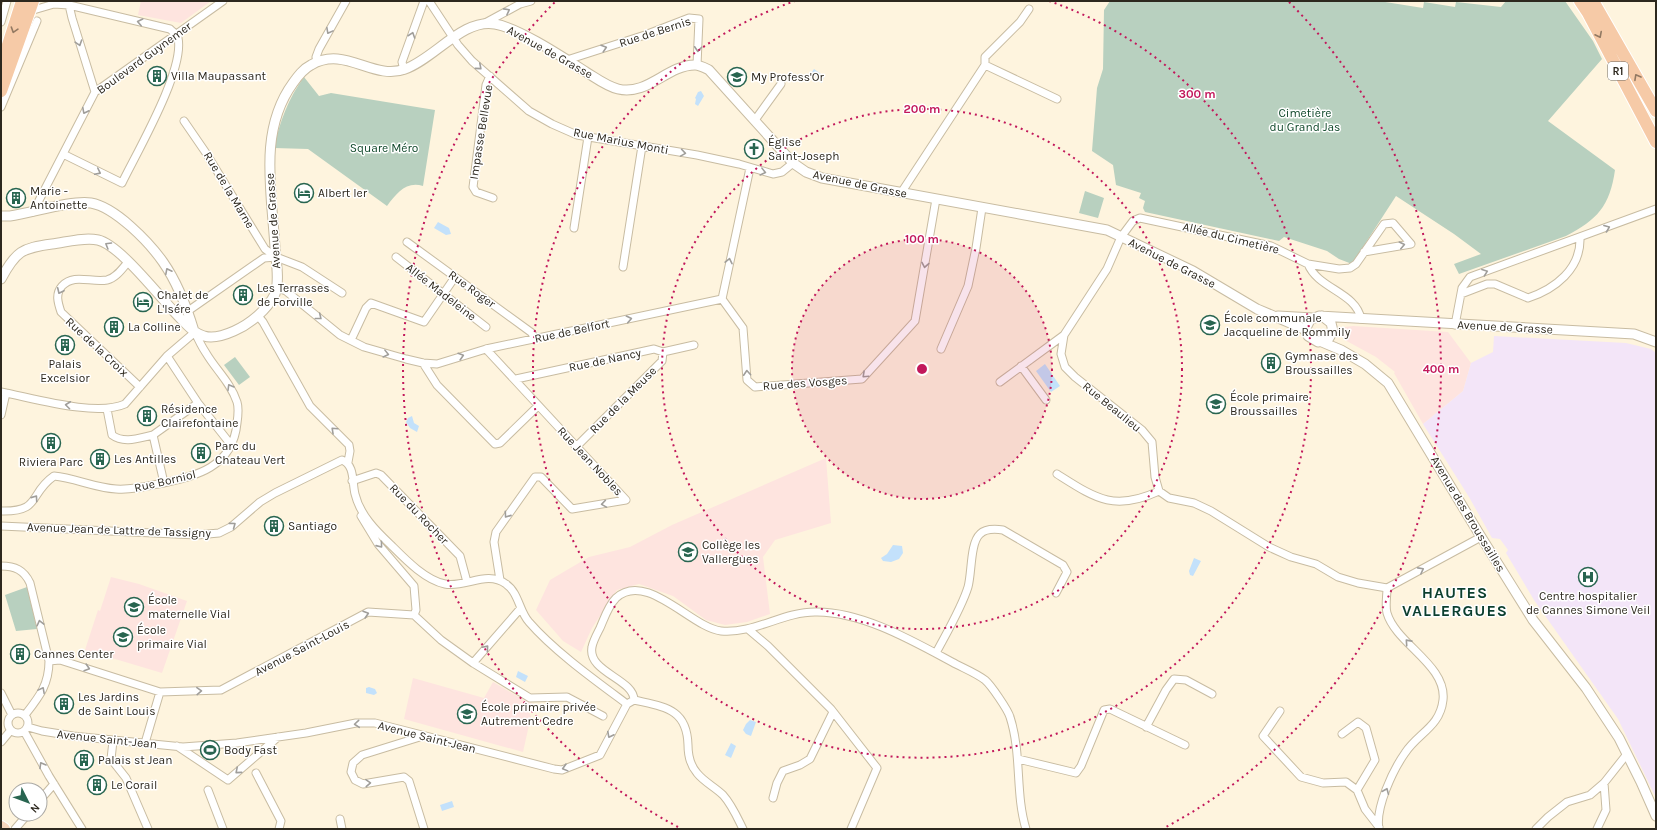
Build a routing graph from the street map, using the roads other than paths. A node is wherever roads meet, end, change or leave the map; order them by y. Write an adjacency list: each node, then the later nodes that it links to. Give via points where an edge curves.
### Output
1 (7, 1): 14 (street)
2 (22, 1): 22 (highway, one-way to 22)
3 (223, 1): 16 (street, Boulevard Guynemer)
4 (346, 1): 19 (street, one-way to 19, via 319,50)
5 (424, 1): 23 (street, one-way to 5, via 402,62)
6 (429, 1): 17 (street, Rue Marius Monti)
7 (531, 1): 15 (street, one-way to 7)
8 (1580, 1): 34 (highway, R1, one-way to 34)
9 (1593, 1): 30 (highway, R1, one-way to 9)
10 (52, 2): 11 (street); 13 (street)
11 (69, 6): 16 (street, one-way to 11, via 170,29); 27 (street, one-way to 27)
12 (1029, 8): 21 (street, via 1020,22 985,57)
13 (35, 10): 26 (highway); 29 (street)
14 (1, 22)
15 (484, 23): 17 (street, Avenue de Grasse); 18 (street, Avenue de Grasse, via 509,28)
16 (176, 34): 27 (street, Boulevard Guynemer); 36 (street, one-way to 16, via 122,183 166,94 178,50)
17 (454, 38): 23 (street, Avenue de Grasse); 24 (street, Rue Marius Monti, one-way to 24, via 472,60)
18 (567, 60): 20 (street, Avenue de Grasse, via 605,84 616,89 628,90 638,89 687,66); 20 (street, Rue de Bernis, one-way to 20, via 689,18 699,19)
19 (317, 62): 23 (street, Avenue de Grasse, via 339,58 383,71); 51 (street, Avenue de Grasse, via 308,66 288,89 272,128 269,149)
20 (697, 65): 31 (street, Avenue de Grasse, via 709,70)
21 (985, 65): 28 (street); 39 (street)
22 (1, 67)
23 (404, 70)
24 (490, 76): 33 (street, Rue Marius Monti, via 536,115 564,130); 40 (street, Impasse Bellevue, via 486,84 472,180 476,192)
25 (780, 84): 31 (street)
26 (1, 91)
27 (95, 92): 36 (street, Boulevard Guynemer, one-way to 36)
28 (1057, 99)
29 (1, 107)
30 (1656, 111)
31 (755, 120): 37 (street, Avenue de Grasse)
32 (184, 121): 51 (street, Rue de la Marne, via 265,249)
33 (588, 137): 35 (street, Rue Marius Monti); 46 (street)
34 (1656, 142)
35 (642, 146): 38 (street, Rue Marius Monti, one-way to 38, via 697,155); 55 (street)
36 (64, 154): 44 (street, Boulevard Guynemer)
37 (793, 163): 38 (street, Rue Marius Monti, one-way to 37, via 777,174); 39 (street, Avenue de Grasse, via 806,172 822,178)
38 (750, 168): 62 (street, one-way to 38)
39 (901, 193): 41 (street, Avenue de Grasse)
40 (493, 198)
41 (936, 200): 42 (street, Avenue de Grasse); 62 (street, Rue des Vosges, one-way to 62, via 915,321 862,380 755,387 747,380 744,328)
42 (982, 208): 47 (street, Avenue de Grasse, via 1107,230); 80 (street, via 968,286)
43 (1656, 210): 48 (street, one-way to 43)
44 (33, 212): 45 (street); 63 (street, one-way to 44, via 163,262 145,241 113,212 89,203)
45 (1, 216)
46 (574, 228)
47 (1120, 237): 54 (street, Allée du Cimetière, via 1133,221 1147,219 1271,246); 65 (street, Avenue de Grasse, via 1193,271); 73 (street, Rue Beaulieu, via 1107,269)
48 (1580, 238): 61 (street, one-way to 48, via 1470,277); 61 (street, via 1577,259 1566,276 1535,295 1528,298 1495,284)
49 (407, 242): 56 (street, Rue Roger)
50 (1364, 252): 50 (street, Allée du Cimetière, one-way to 50, via 1389,248 1411,244 1393,223 1384,224); 54 (street, Allée du Cimetière, via 1350,268 1339,269)
51 (276, 257): 58 (street, Avenue de Grasse); 59 (street, via 302,267); 63 (street, via 264,258)
52 (396, 257): 60 (street, Allée Madeleine)
53 (128, 262): 57 (street, one-way to 57, via 110,245 100,240 86,239 28,248 10,261); 71 (street); 88 (street, Rue de la Croix, one-way to 88, via 116,276 107,280 67,281 60,289 57,300 61,312)
54 (1308, 264): 67 (street, via 1312,274 1322,283 1359,309)
55 (623, 268)
56 (455, 277): 60 (street); 74 (street, Rue Roger, via 532,333)
57 (1, 279)
58 (276, 287): 64 (street, Avenue de Grasse, via 271,300); 75 (street, Rue de Belfort, one-way to 75, via 286,291 340,335)
59 (342, 293)
60 (444, 294): 69 (street, Allée Madeleine); 75 (street, via 424,322 375,304 368,305)
61 (1460, 294): 68 (street)
62 (722, 299): 74 (street, Rue de Belfort, one-way to 62)
63 (188, 311): 71 (street)
64 (258, 316): 71 (street, Avenue de Grasse, via 247,325 220,336 203,336); 98 (street, one-way to 64, via 349,445 310,406)
65 (1273, 316): 66 (street, Avenue de Grasse); 72 (street)
66 (1318, 317): 67 (street, Avenue de Grasse); 70 (street, via 1329,320); 72 (street, via 1308,324)
67 (1356, 318): 68 (street, Avenue de Grasse); 70 (street, Avenue de Grasse)
68 (1455, 325): 77 (street, Avenue de Grasse, via 1634,334)
69 (486, 327)
70 (1332, 331): 76 (street); 81 (street, Avenue des Broussailles)
71 (194, 332): 83 (street); 96 (street, Rue Borniol, one-way to 71, via 237,429 238,403)
72 (1307, 332): 76 (street, via 1314,341)
73 (1064, 335): 85 (street); 102 (street, Rue Beaulieu, via 1062,354 1065,368 1142,430 1152,442)
74 (534, 339): 79 (street, Rue de Belfort)
75 (351, 340): 84 (street, Rue de Belfort, one-way to 84, via 380,353)
76 (1322, 342): 81 (street, Avenue des Broussailles)
77 (1656, 342)
78 (694, 344): 82 (street, Rue de Nancy)
79 (486, 348): 84 (street, Rue de Belfort, one-way to 79, via 437,364); 86 (street, Rue Jean Nobles)
80 (941, 349)
81 (1341, 350): 106 (street, Avenue des Broussailles, via 1365,364 1388,383)
82 (663, 352): 86 (street, Rue de Nancy, via 654,349); 97 (street, Rue de la Meuse, via 662,361)
83 (167, 356): 88 (street); 91 (street)
84 (423, 363): 92 (street, via 437,384 495,444 500,443)
85 (1021, 366): 87 (street); 90 (street)
86 (516, 379): 92 (street, Rue Jean Nobles)
87 (1000, 382)
88 (140, 387): 93 (street, via 125,404)
89 (3, 392): 93 (street, one-way to 89, via 64,405); 94 (street)
90 (1046, 400)
91 (198, 403): 95 (street); 96 (street)
92 (538, 406): 97 (street, Rue Jean Nobles)
93 (106, 409): 95 (street, via 112,435 118,439)
94 (1, 414)
95 (153, 436): 101 (street)
96 (232, 446): 101 (street, Rue Borniol, via 217,464 201,473)
97 (577, 446): 108 (street, Rue Jean Nobles, one-way to 108, via 626,500 572,509 541,477 535,477 496,532 494,542)
98 (348, 462): 100 (street); 105 (street, Avenue Jean de Lattre de Tassigny, one-way to 98, via 197,535 219,533 231,527 260,502 275,493 342,460)
99 (1057, 474): 102 (street, via 1099,498 1120,502 1145,498)
100 (352, 481): 104 (street); 109 (street, Rue du Rocher, via 376,473 381,475 460,556)
101 (164, 483): 103 (street, Rue Borniol, one-way to 101, via 22,510 30,504 44,483 54,476 115,489 132,489)
102 (1159, 491): 110 (street, via 1169,498 1194,503 1211,511 1242,531 1338,576 1358,583)
103 (1, 511)
104 (361, 512): 109 (street, via 390,544 434,580 456,585); 113 (street, one-way to 113, via 362,520 378,544 414,586)
105 (1, 526)
106 (1481, 537): 110 (street, one-way to 106); 139 (street, Avenue des Broussailles, via 1533,620 1596,703)
107 (1, 566): 116 (street, one-way to 107, via 30,583 21,570)
108 (500, 580): 109 (street, via 492,578); 112 (street, via 508,585 516,596)
109 (467, 582)
110 (1387, 588): 151 (street, one-way to 110, via 1380,806 1392,778 1405,752 1429,729 1440,714 1443,700 1443,687 1434,671 1393,626 1387,612)
111 (1056, 593): 115 (street, via 1067,572 1063,565 1004,530 985,531 975,542 968,588)
112 (520, 609): 117 (street, one-way to 112); 122 (street, via 529,622 563,654)
113 (414, 616): 117 (street); 118 (street, Avenue Saint-Louis, one-way to 113, via 227,688 368,612)
114 (748, 629): 115 (street, via 815,612 855,617 885,628); 121 (street, via 721,631 710,628 665,600 648,593 630,591 616,598 591,648 596,662 630,690); 124 (street)
115 (936, 653): 140 (street, via 987,681 1010,716)
116 (49, 661): 118 (street, Avenue Saint-Louis, one-way to 118, via 60,660); 126 (street, one-way to 116, via 43,692 49,674)
117 (473, 663): 127 (street, via 530,698 567,697)
118 (160, 692): 136 (street)
119 (1, 693): 125 (street)
120 (1212, 694): 129 (street, via 1186,680 1174,679)
121 (634, 700): 122 (street); 159 (street, via 674,712 683,720 688,731 688,753 697,774 723,795 733,808)
122 (627, 704): 133 (street, Avenue Saint-Jean, one-way to 133, via 600,753 562,770)
123 (1280, 711): 145 (street, via 1263,736 1301,777 1323,782 1346,782)
124 (833, 712): 147 (street, via 810,759 783,771); 160 (street, via 877,768)
125 (12, 715): 126 (street); 128 (street)
126 (25, 715): 130 (street, via 28,721)
127 (603, 716)
128 (7, 726): 130 (street, via 19,733); 135 (street)
129 (1146, 727): 137 (street); 140 (street, via 1110,709 1104,710 1081,766 1076,772)
130 (26, 729): 134 (street, Avenue Saint-Jean); 143 (street, one-way to 130)
131 (1342, 734): 145 (street, via 1358,722 1366,728 1375,760)
132 (278, 736): 133 (street, Avenue Saint-Jean, one-way to 132, via 375,723 356,723); 138 (street, Avenue Saint-Jean, via 237,743); 138 (street, one-way to 138, via 228,780)
133 (424, 736): 158 (street, one-way to 158, via 362,755 353,763 351,772 355,780 363,784 404,776 409,781)
134 (113, 741): 136 (street, Avenue Saint-Jean); 154 (street, via 111,759 126,778)
135 (1, 742)
136 (145, 743): 138 (street, Avenue Saint-Jean)
137 (1184, 745)
138 (177, 746)
139 (1627, 754): 142 (street); 148 (street, Avenue des Broussailles)
140 (1018, 759): 161 (street, via 1021,814)
141 (256, 773): 156 (street, via 281,821)
142 (1604, 783): 162 (street, via 1590,795 1567,802); 163 (street, via 1606,810)
143 (54, 784): 146 (street); 153 (street)
144 (208, 790): 155 (street)
145 (1357, 790): 151 (street, via 1365,809)
146 (48, 791)
147 (773, 798)
148 (1656, 816)
149 (340, 819): 157 (street)
150 (1, 827): 152 (main road)
151 (1379, 828)
152 (4, 829)
153 (82, 829)
154 (148, 829)
155 (222, 829)
156 (280, 829)
157 (342, 829)
158 (424, 829)
159 (743, 829)
160 (851, 829)
161 (1026, 829)
162 (1536, 829)
163 (1596, 829)

